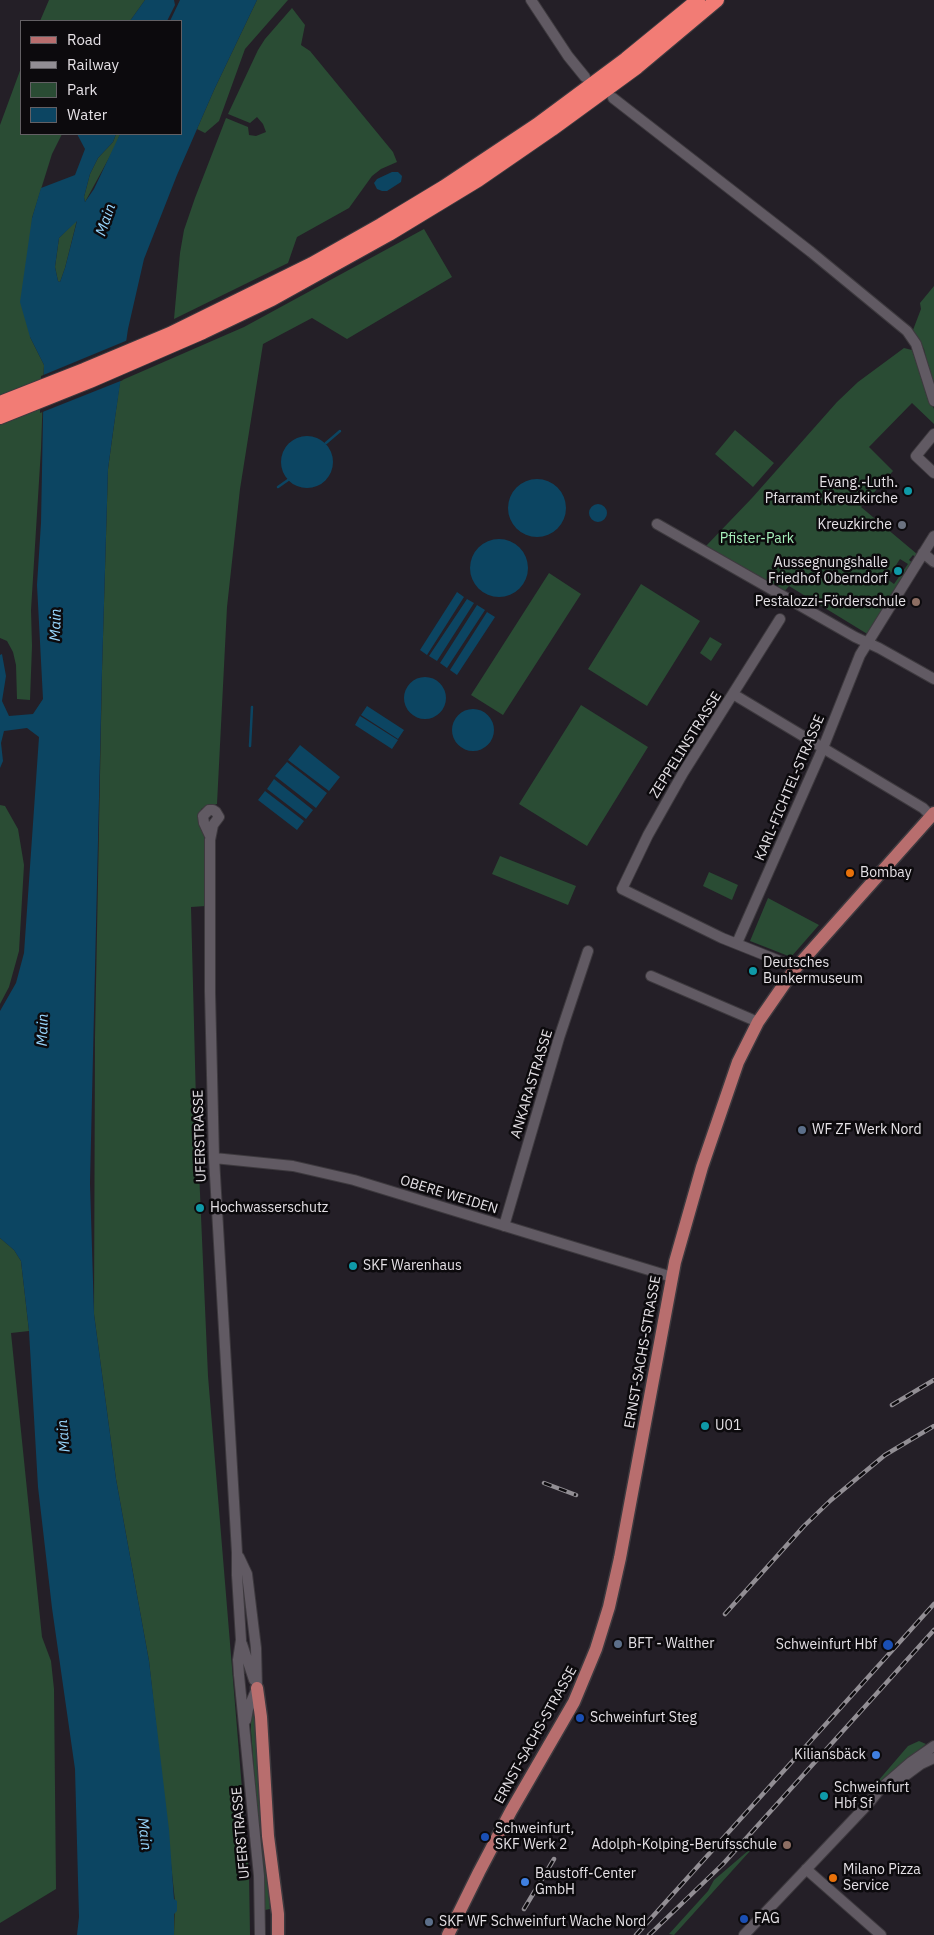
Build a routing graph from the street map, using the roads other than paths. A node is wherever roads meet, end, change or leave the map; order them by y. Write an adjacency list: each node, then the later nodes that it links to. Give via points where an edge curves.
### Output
1 (531, 0): 4 (street)
2 (698, 0): 6 (highway, via 581,93 491,157)
3 (717, 0): 6 (highway, via 637,67 509,159 389,234)
4 (585, 77)
5 (614, 98): 7 (street, via 907,331 916,344)
6 (315, 269): 8 (highway, via 170,334); 9 (highway, via 237,316 169,348)
7 (934, 401)
8 (0, 403)
9 (0, 417)
10 (934, 434): 11 (street, via 916,456)
11 (934, 473)
12 (657, 524): 17 (street)
13 (934, 536): 14 (street, KARL-FICHTEL-STRASSE)
14 (923, 554): 15 (street); 17 (street, KARL-FICHTEL-STRASSE)
15 (934, 562)
16 (780, 619): 19 (street, ZEPPELINSTRASSE)
17 (867, 642): 18 (street); 20 (street, KARL-FICHTEL-STRASSE)
18 (934, 679)
19 (733, 694): 20 (street); 23 (street, ZEPPELINSTRASSE, via 648,835 622,890)
20 (823, 748): 21 (street); 23 (street, KARL-FICHTEL-STRASSE)
21 (933, 814): 25 (main road, ERNST-SACHS-STRASSE)
22 (210, 836): 28 (street, UFERSTRASSE)
23 (737, 943): 25 (street)
24 (588, 951): 29 (street, ANKARASTRASSE)
25 (794, 970): 27 (main road, ERNST-SACHS-STRASSE)
26 (650, 976): 27 (street)
27 (758, 1022): 30 (main road, ERNST-SACHS-STRASSE, via 732,1078 688,1212)
28 (214, 1158): 29 (street, OBERE WEIDEN, via 293,1166 354,1180); 31 (street, UFERSTRASSE)
29 (504, 1226): 30 (street, OBERE WEIDEN)
30 (672, 1277): 41 (main road, ERNST-SACHS-STRASSE, via 620,1558 596,1649 571,1707 507,1818)
31 (237, 1553): 32 (street, UFERSTRASSE); 33 (street, UFERSTRASSE, via 246,1574 254,1627)
32 (241, 1640): 33 (street, UFERSTRASSE); 34 (street, UFERSTRASSE, via 238,1660)
33 (257, 1688): 34 (street, UFERSTRASSE, via 248,1709); 39 (main road, via 268,1836 278,1914)
34 (245, 1728): 40 (street, UFERSTRASSE, via 259,1876)
35 (934, 1746): 37 (street, via 896,1774)
36 (934, 1758): 37 (street)
37 (869, 1803): 38 (street)
38 (806, 1869): 42 (street); 43 (street)
39 (284, 1934)
40 (260, 1935)
41 (448, 1935)
42 (744, 1935)
43 (881, 1935)

